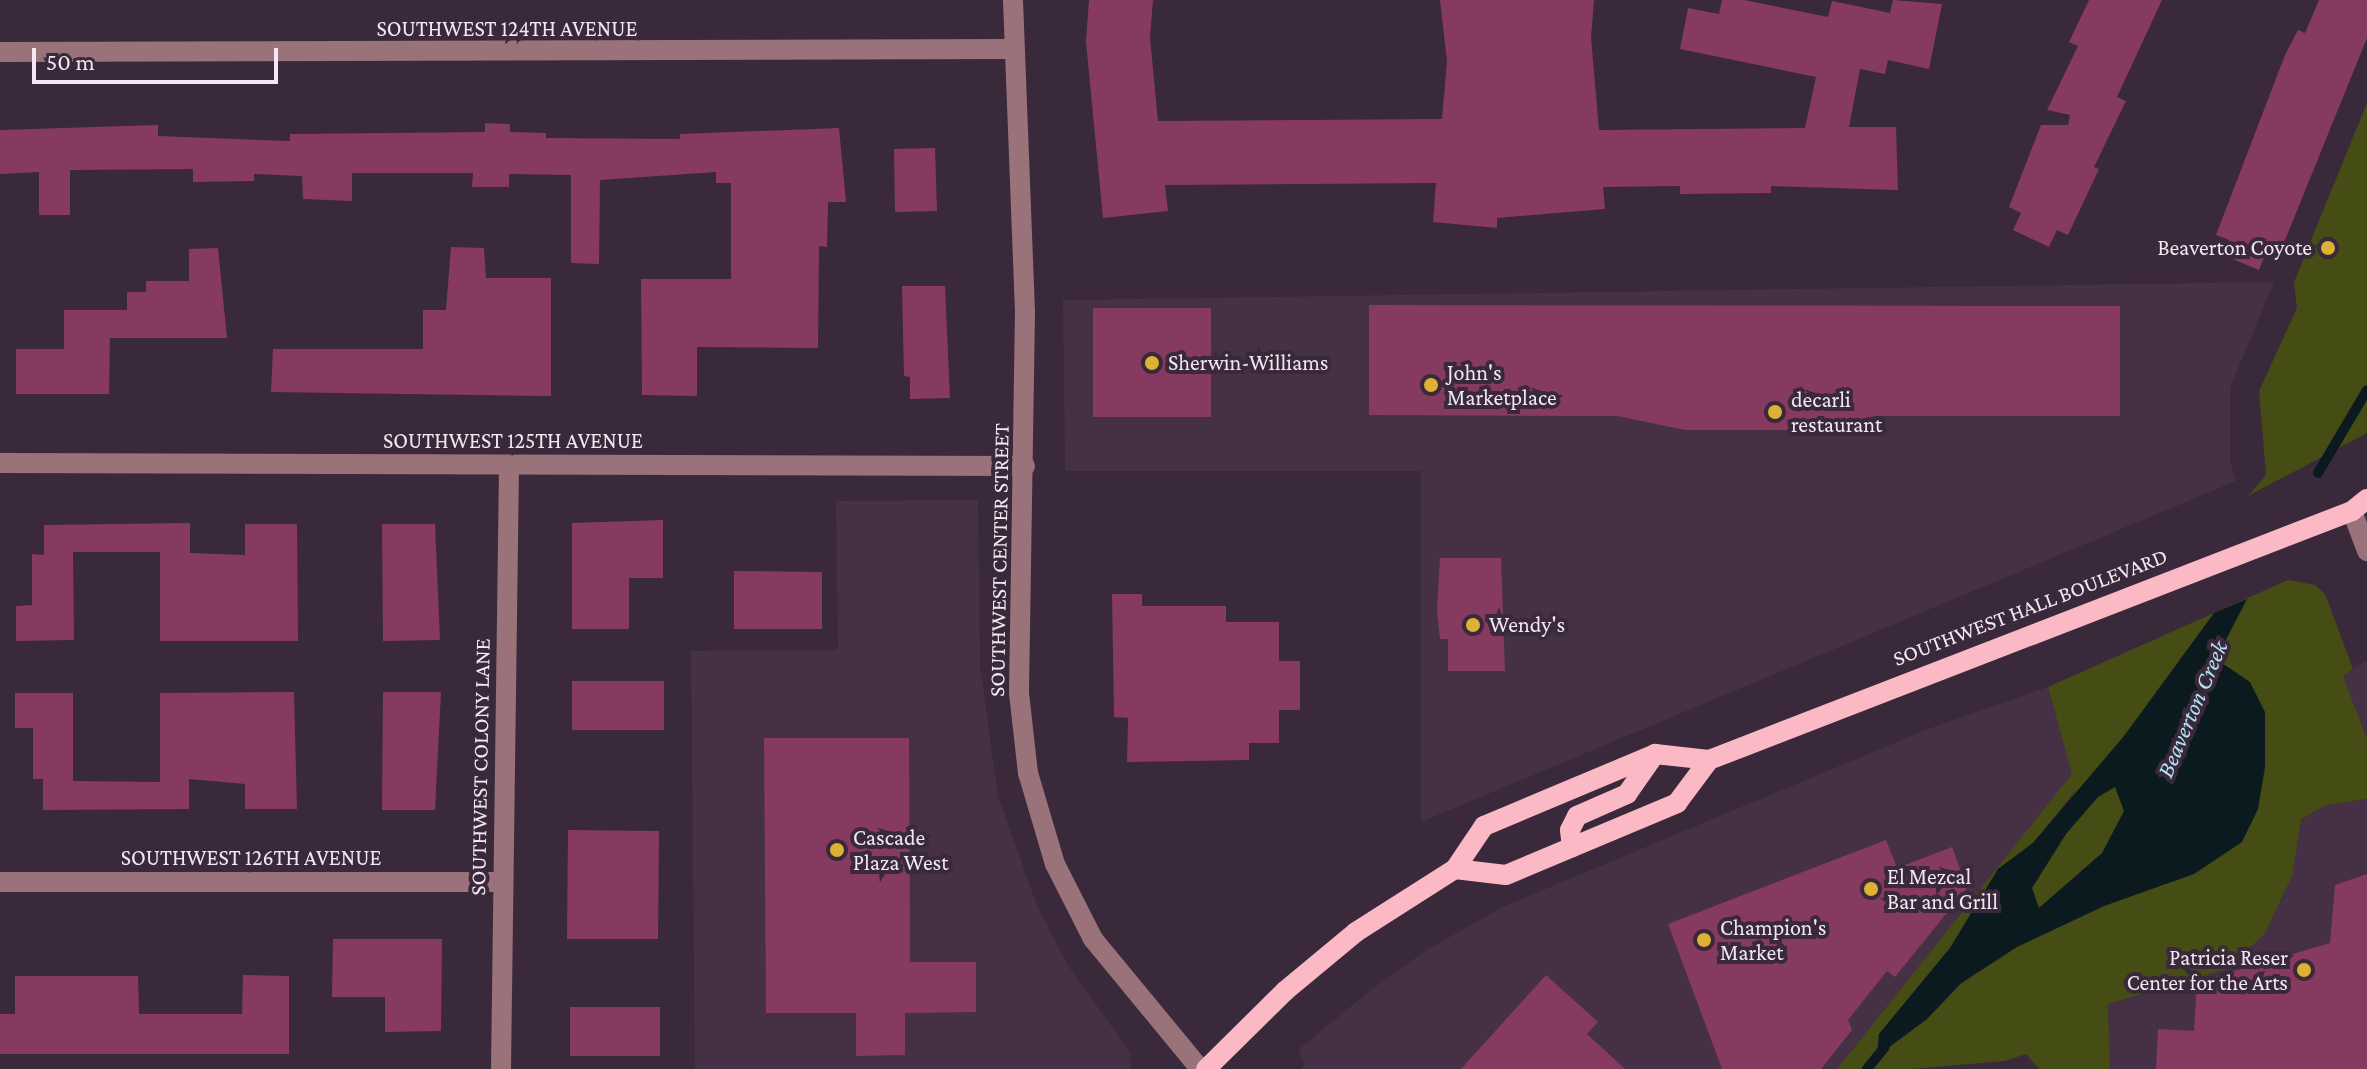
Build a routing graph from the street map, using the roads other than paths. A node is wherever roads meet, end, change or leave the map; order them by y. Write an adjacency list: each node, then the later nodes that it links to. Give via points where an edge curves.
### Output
1 (1013, 0): 2 (street, SOUTHWEST CENTER STREET)
2 (1014, 49): 3 (street, SOUTHWEST 124TH AVENUE); 6 (street, SOUTHWEST CENTER STREET, via 1025,311)
3 (0, 52)
4 (0, 463): 5 (street, SOUTHWEST 125TH AVENUE)
5 (509, 465): 6 (street, SOUTHWEST 125TH AVENUE); 14 (street, SOUTHWEST COLONY LANE)
6 (1025, 466): 16 (street, SOUTHWEST CENTER STREET, via 1019,693 1038,813 1063,884 1093,939)
7 (2362, 507): 8 (street); 10 (main road, SOUTHWEST HALL BOULEVARD)
8 (2367, 551)
9 (1655, 754): 10 (main road, SOUTHWEST HALL BOULEVARD); 11 (main road, via 1627,794 1577,816 1570,830); 12 (main road, SOUTHWEST HALL BOULEVARD, via 1484,826)
10 (1709, 760): 11 (main road, via 1677,803)
11 (1572, 847): 12 (main road, via 1506,875)
12 (1455, 869): 17 (main road, SOUTHWEST HALL BOULEVARD, via 1345,941)
13 (0, 882): 14 (street, SOUTHWEST 126TH AVENUE)
14 (503, 882): 15 (street, SOUTHWEST COLONY LANE)
15 (501, 1069)
16 (1200, 1069)
17 (1206, 1069)

